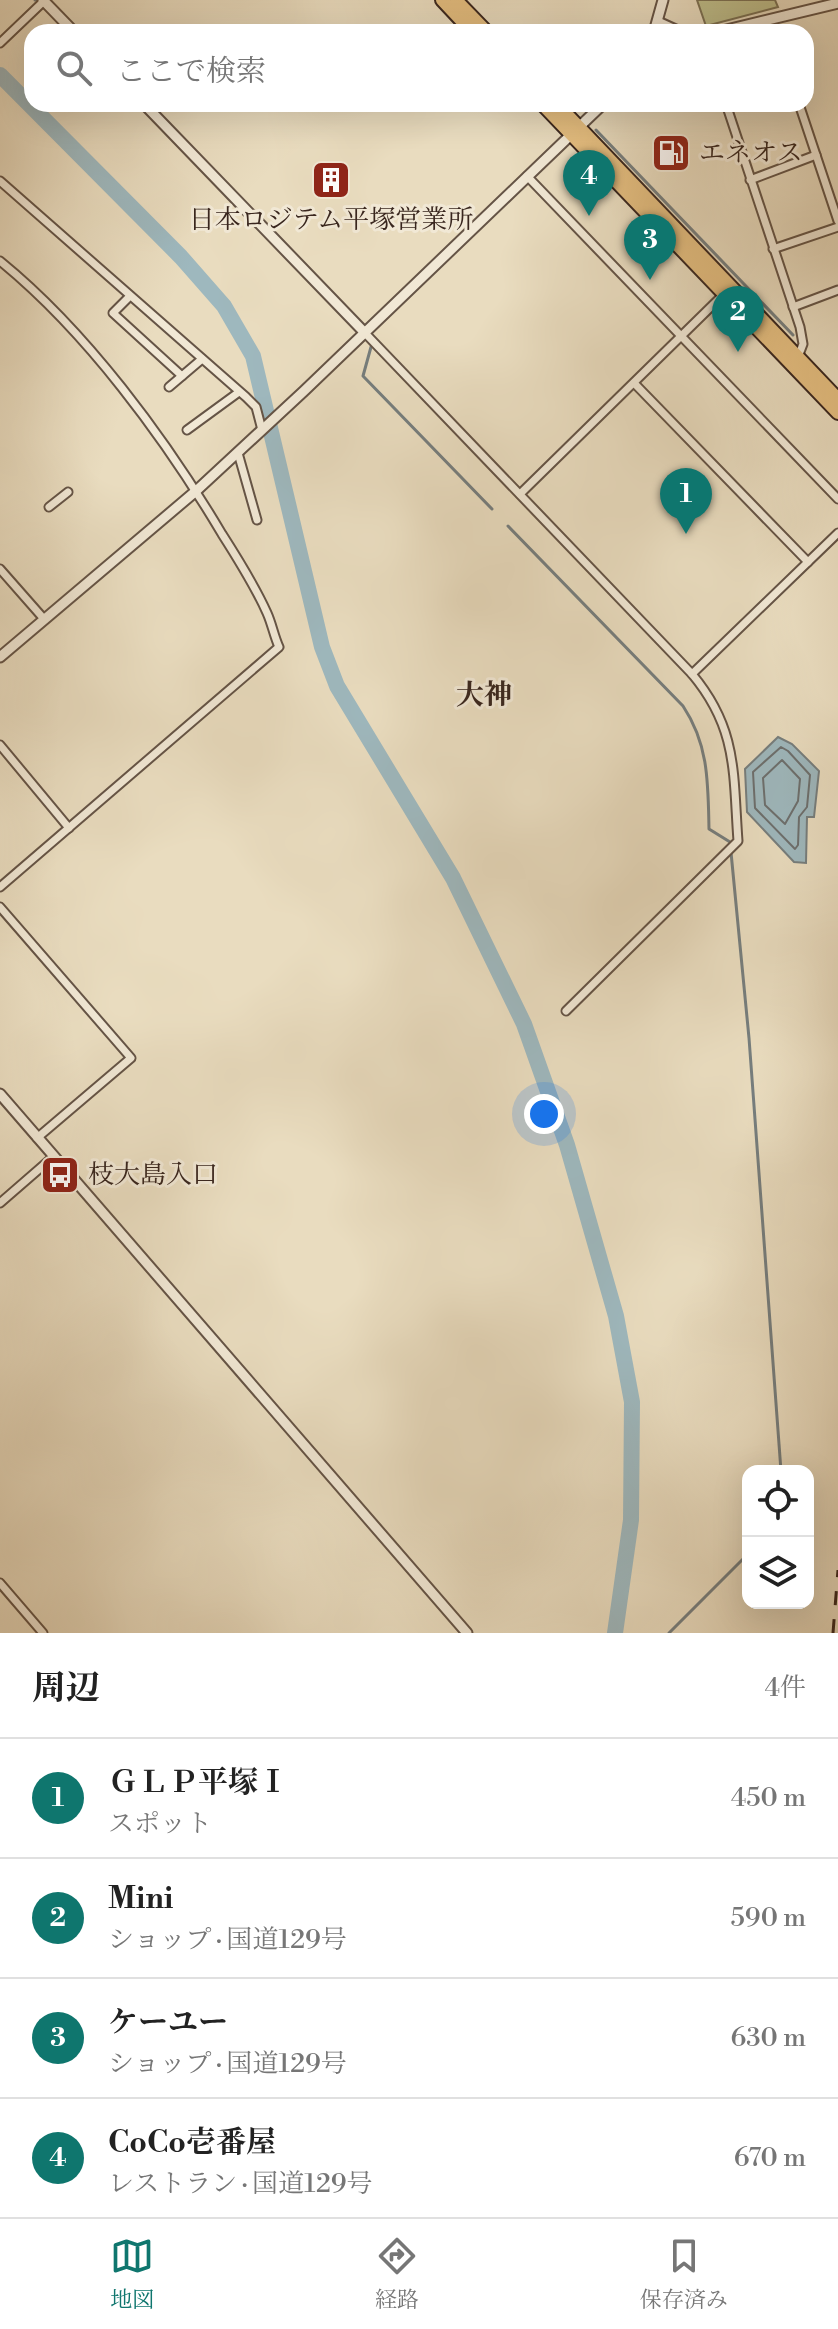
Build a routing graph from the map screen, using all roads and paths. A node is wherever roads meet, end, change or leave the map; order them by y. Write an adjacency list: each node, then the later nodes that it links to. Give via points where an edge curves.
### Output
1 (44, 0): 6 (street); 11 (street)
2 (442, 0): 7 (highway)
3 (456, 0): 8 (highway)
4 (663, 0): 9 (street)
5 (838, 3): 10 (street)
6 (66, 24)
7 (464, 24)
8 (479, 24)
9 (657, 24)
10 (751, 24)
11 (0, 43)
12 (152, 112): 30 (street)
13 (552, 112): 18 (highway)
14 (563, 112): 18 (highway)
15 (594, 112): 18 (street)
16 (729, 112): 21 (street)
17 (802, 112): 19 (street)
18 (575, 130): 20 (street); 27 (highway); 32 (highway)
19 (816, 155): 21 (street); 23 (street)
20 (527, 176): 30 (street); 31 (street)
21 (750, 180): 24 (street)
22 (0, 181): 28 (street)
23 (838, 224): 24 (street)
24 (773, 249): 29 (street)
25 (0, 261): 43 (street, via 76,333)
26 (838, 290): 29 (street)
27 (724, 294): 31 (street); 39 (highway)
28 (130, 296): 33 (street); 34 (street, via 113,313)
29 (793, 307): 32 (street, via 803,344)
30 (365, 333): 40 (street); 45 (street)
31 (681, 336): 35 (street); 46 (street)
32 (798, 357): 38 (highway)
33 (202, 359): 34 (street); 37 (street)
34 (182, 376): 36 (street)
35 (634, 383): 45 (street); 50 (street)
36 (169, 387)
37 (239, 392): 40 (street, via 256,407); 41 (street)
38 (838, 399)
39 (838, 413)
40 (263, 429): 42 (street)
41 (187, 430)
42 (238, 453): 43 (street); 48 (street)
43 (196, 491): 54 (street); 58 (street, via 269,616 279,647)
44 (68, 492): 47 (street)
45 (520, 494): 56 (street)
46 (838, 499)
47 (49, 507)
48 (257, 520)
49 (838, 533): 50 (street)
50 (808, 562): 56 (street)
51 (0, 569): 52 (street)
52 (8, 578): 53 (street); 54 (street)
53 (0, 586)
54 (44, 619): 55 (street)
55 (0, 657)
56 (692, 674): 61 (street, via 727,730 738,841)
57 (0, 745): 58 (street)
58 (69, 828): 59 (street)
59 (0, 887)
60 (0, 907): 63 (street, via 131,1058)
61 (566, 1011)
62 (0, 1094): 63 (street)
63 (37, 1138): 64 (street)
64 (53, 1157): 65 (street); 68 (street)
65 (0, 1203)
66 (0, 1583): 67 (street)
67 (43, 1633)
68 (467, 1633)

